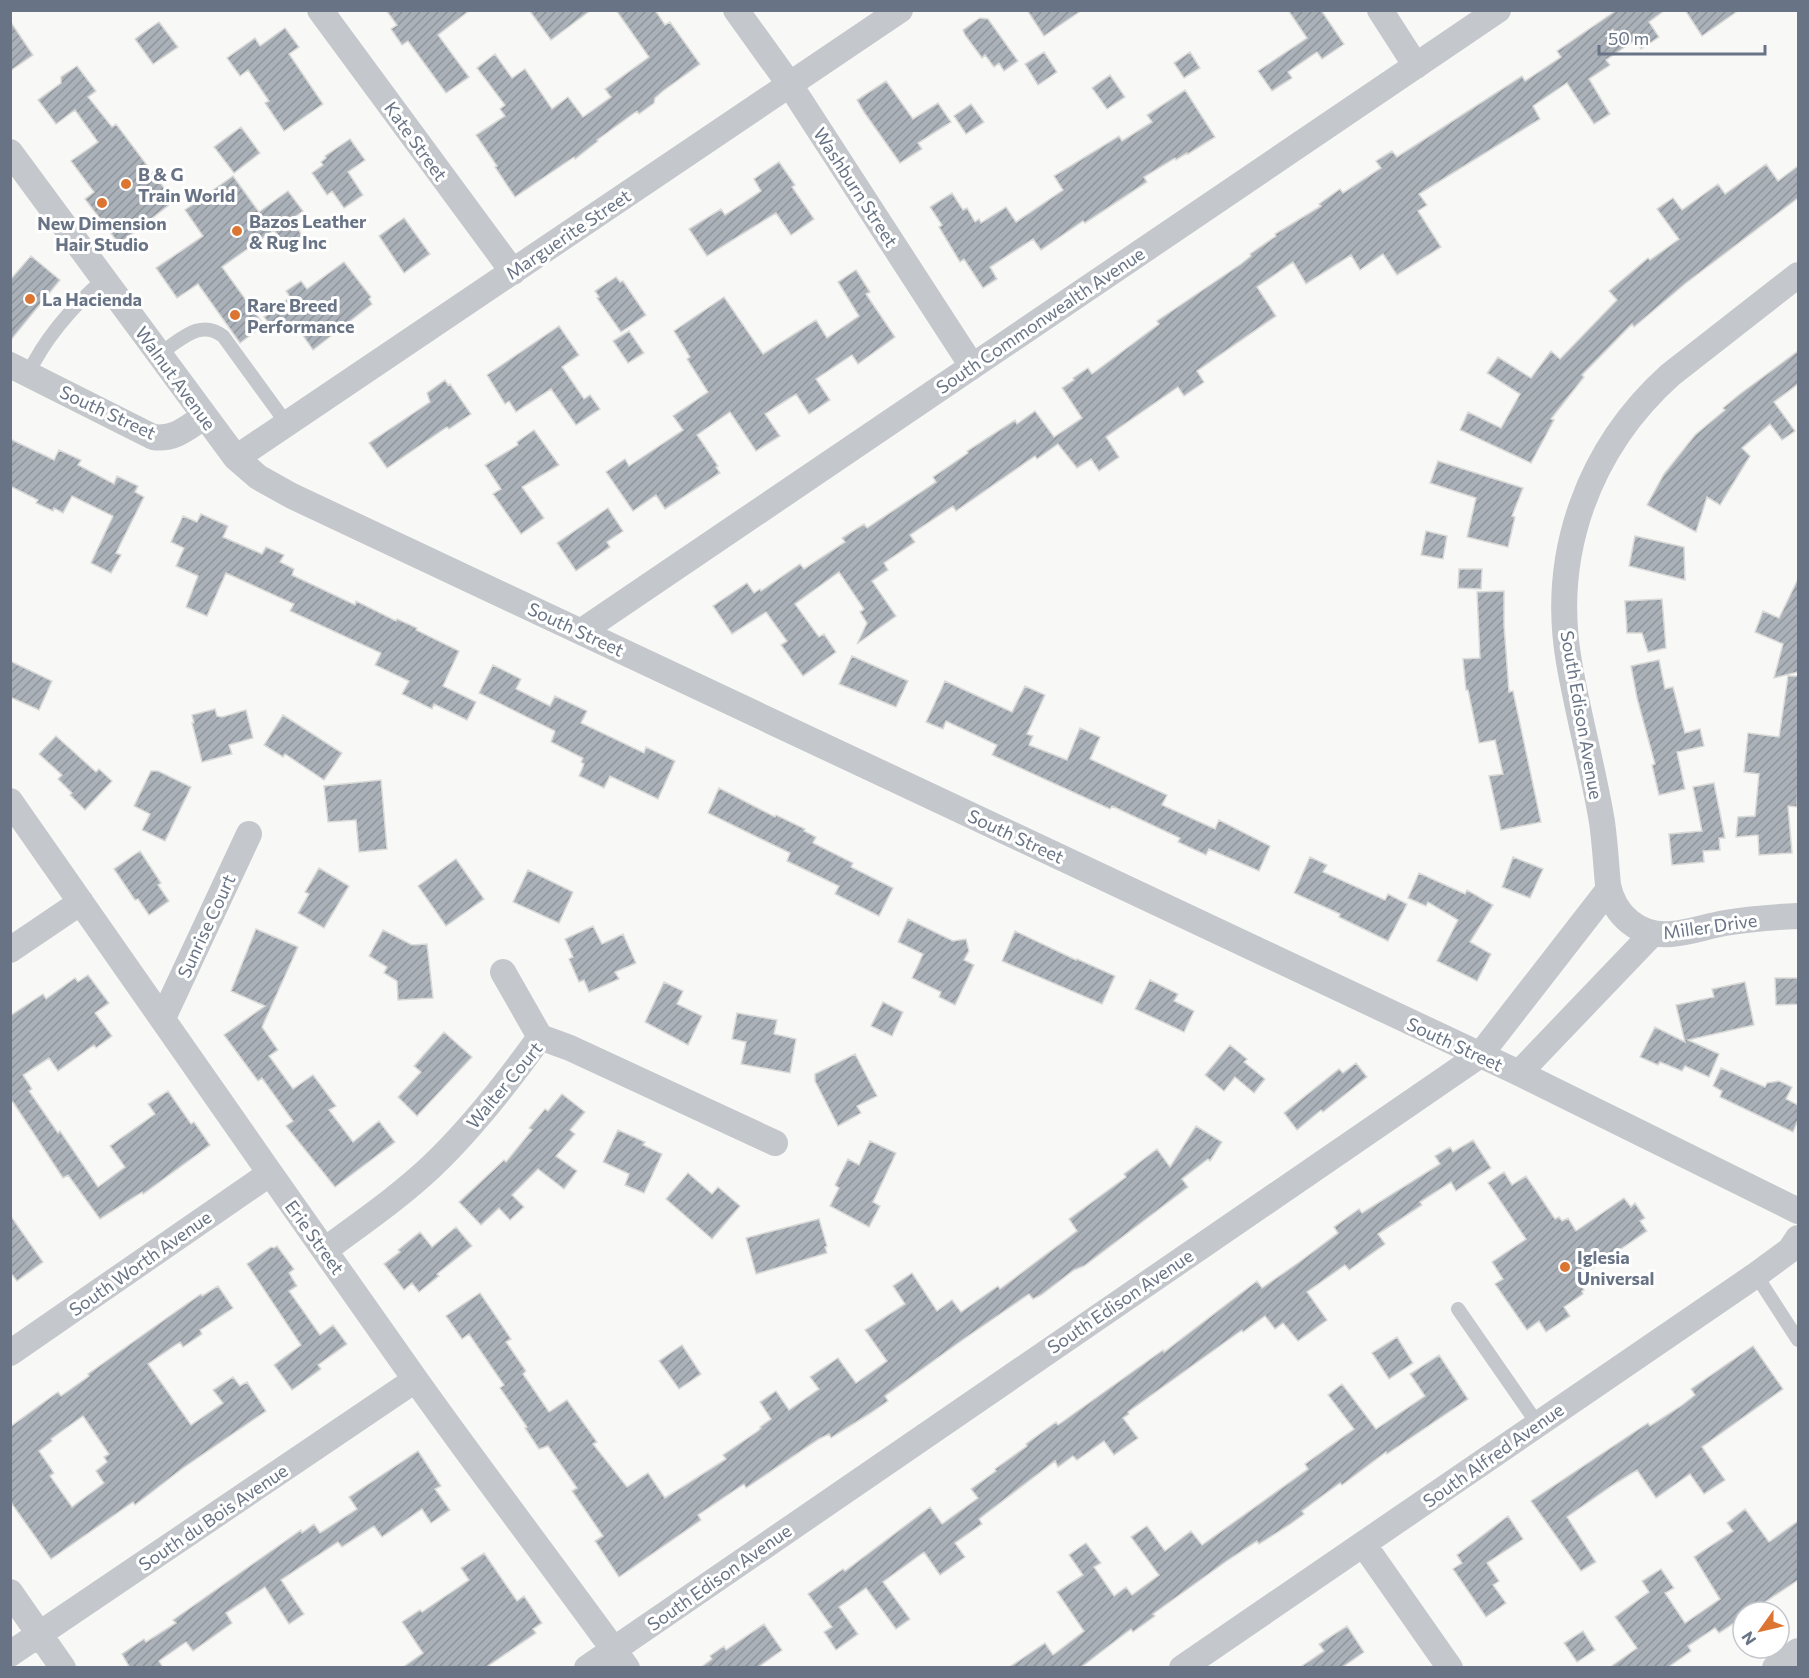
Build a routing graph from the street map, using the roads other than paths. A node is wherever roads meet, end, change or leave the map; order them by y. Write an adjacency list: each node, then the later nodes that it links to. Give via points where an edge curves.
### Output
1 (320, 10): 9 (street, Kate Street)
2 (736, 10): 7 (street, Washburn Street)
3 (900, 10): 7 (street, Marguerite Street)
4 (1380, 10): 6 (street)
5 (1498, 10): 6 (street, South Commonwealth Avenue)
6 (1416, 66): 13 (street, South Commonwealth Avenue)
7 (790, 85): 9 (street, Marguerite Street); 13 (street, Washburn Street)
8 (10, 152): 11 (street, Walnut Avenue)
9 (513, 272): 16 (street, Marguerite Street)
10 (1798, 275): 21 (street, South Edison Avenue, via 1670,375 1634,411 1599,464 1575,525 1566,577 1565,628 1568,660 1602,822)
11 (104, 279): 12 (street, Walnut Avenue); 14 (lane, via 80,300 39,351)
12 (159, 354): 15 (street, Walnut Avenue); 16 (lane, via 194,331 215,330)
13 (972, 366): 18 (street, South Commonwealth Avenue)
14 (19, 369): 15 (street, South Street, via 153,437 178,435)
15 (205, 416): 17 (street, Walnut Avenue)
16 (287, 424): 17 (street, Marguerite Street)
17 (236, 458): 18 (street, South Street, via 258,477 291,496)
18 (582, 631): 30 (street, South Street)
19 (10, 801): 22 (street, Erie Street)
20 (249, 834): 28 (street, Sunrise Court)
21 (1609, 889): 24 (street, South Edison Avenue); 30 (street, South Edison Avenue)
22 (81, 902): 26 (street); 28 (street, Erie Street)
23 (1798, 916): 25 (street, Miller Drive, via 1728,922 1670,935)
24 (1625, 918): 25 (street, Miller Drive)
25 (1653, 933): 31 (street)
26 (10, 950)
27 (503, 972): 29 (street)
28 (163, 1018): 33 (street, Erie Street)
29 (540, 1037): 32 (street, Walter Court); 36 (street, Walter Court, via 503,1088 447,1152 412,1184)
30 (1480, 1055): 31 (street, South Street); 48 (street, South Edison Avenue)
31 (1519, 1073): 34 (street, South Street)
32 (775, 1143)
33 (269, 1174): 36 (street, Erie Street); 40 (street, South Worth Avenue)
34 (1798, 1211)
35 (1798, 1238): 37 (street, South Alfred Avenue, via 1790,1250)
36 (325, 1250): 41 (street, Erie Street)
37 (1755, 1275): 39 (lane); 42 (street, South Alfred Avenue)
38 (1458, 1309): 42 (lane)
39 (1798, 1340)
40 (10, 1353)
41 (415, 1380): 45 (street, South du Bois Avenue); 48 (street, Erie Street)
42 (1537, 1424): 43 (street, South Alfred Avenue)
43 (1364, 1545): 51 (street, South Alfred Avenue); 52 (street)
44 (10, 1592): 45 (street)
45 (40, 1634): 47 (street, South du Bois Avenue); 49 (street)
46 (1798, 1652): 53 (street)
47 (10, 1654)
48 (620, 1658): 50 (street, South Edison Avenue)
49 (63, 1668)
50 (587, 1668)
51 (1182, 1668)
52 (1450, 1668)
53 (1775, 1668)

